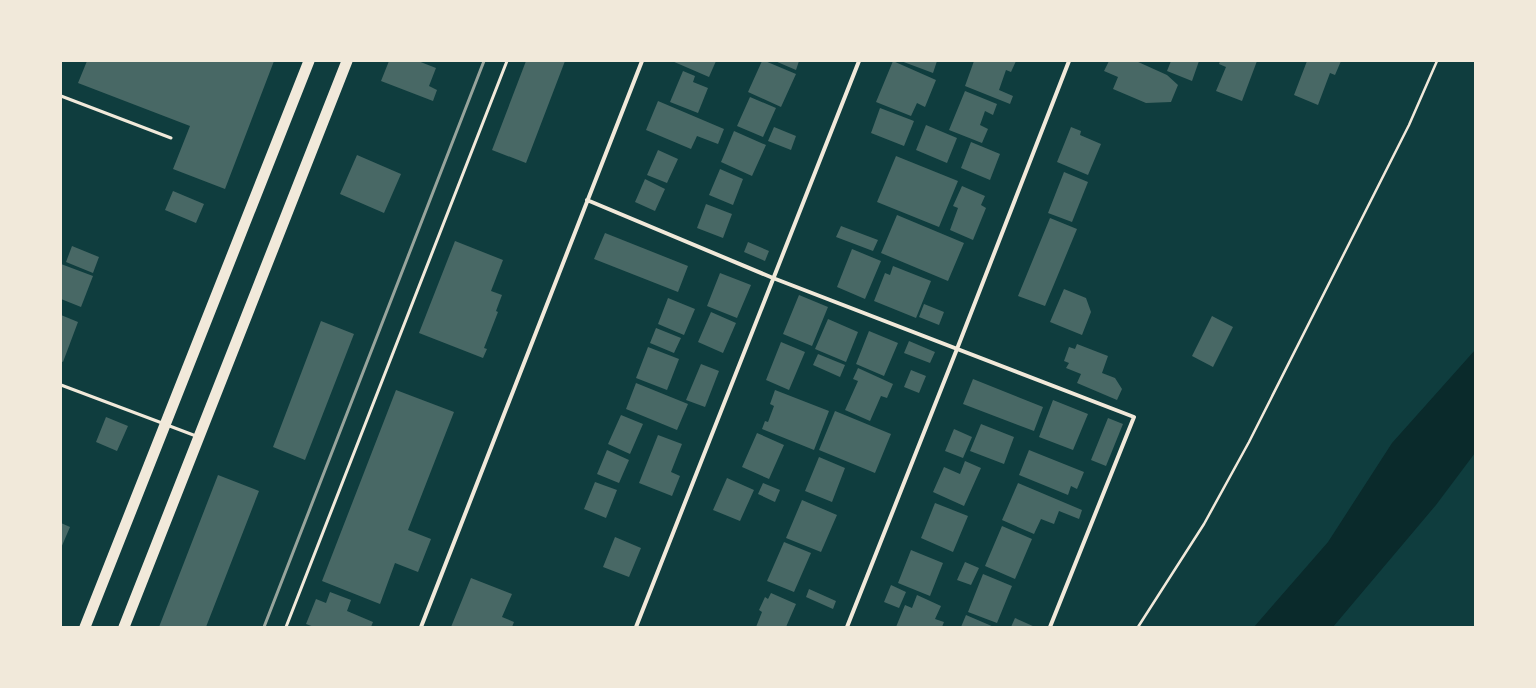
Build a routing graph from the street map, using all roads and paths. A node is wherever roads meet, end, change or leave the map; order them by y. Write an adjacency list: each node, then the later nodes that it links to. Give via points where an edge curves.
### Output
1 (309, 61): 14 (highway)
2 (347, 61): 15 (highway)
3 (507, 61): 18 (lane)
4 (642, 61): 10 (street)
5 (859, 61): 11 (street)
6 (1069, 61): 12 (street)
7 (1437, 61): 23 (path, via 1409,125 1249,442 1204,524)
8 (61, 96): 9 (lane)
9 (171, 138)
10 (587, 200): 11 (street); 19 (street)
11 (773, 278): 12 (street); 20 (street)
12 (957, 349): 21 (street); 22 (street, via 1134,417)
13 (61, 385): 14 (lane)
14 (165, 425): 15 (lane); 16 (highway)
15 (199, 437): 17 (highway)
16 (85, 627)
17 (124, 627)
18 (286, 627)
19 (422, 627)
20 (636, 627)
21 (847, 627)
22 (1050, 627)
23 (1138, 627)

